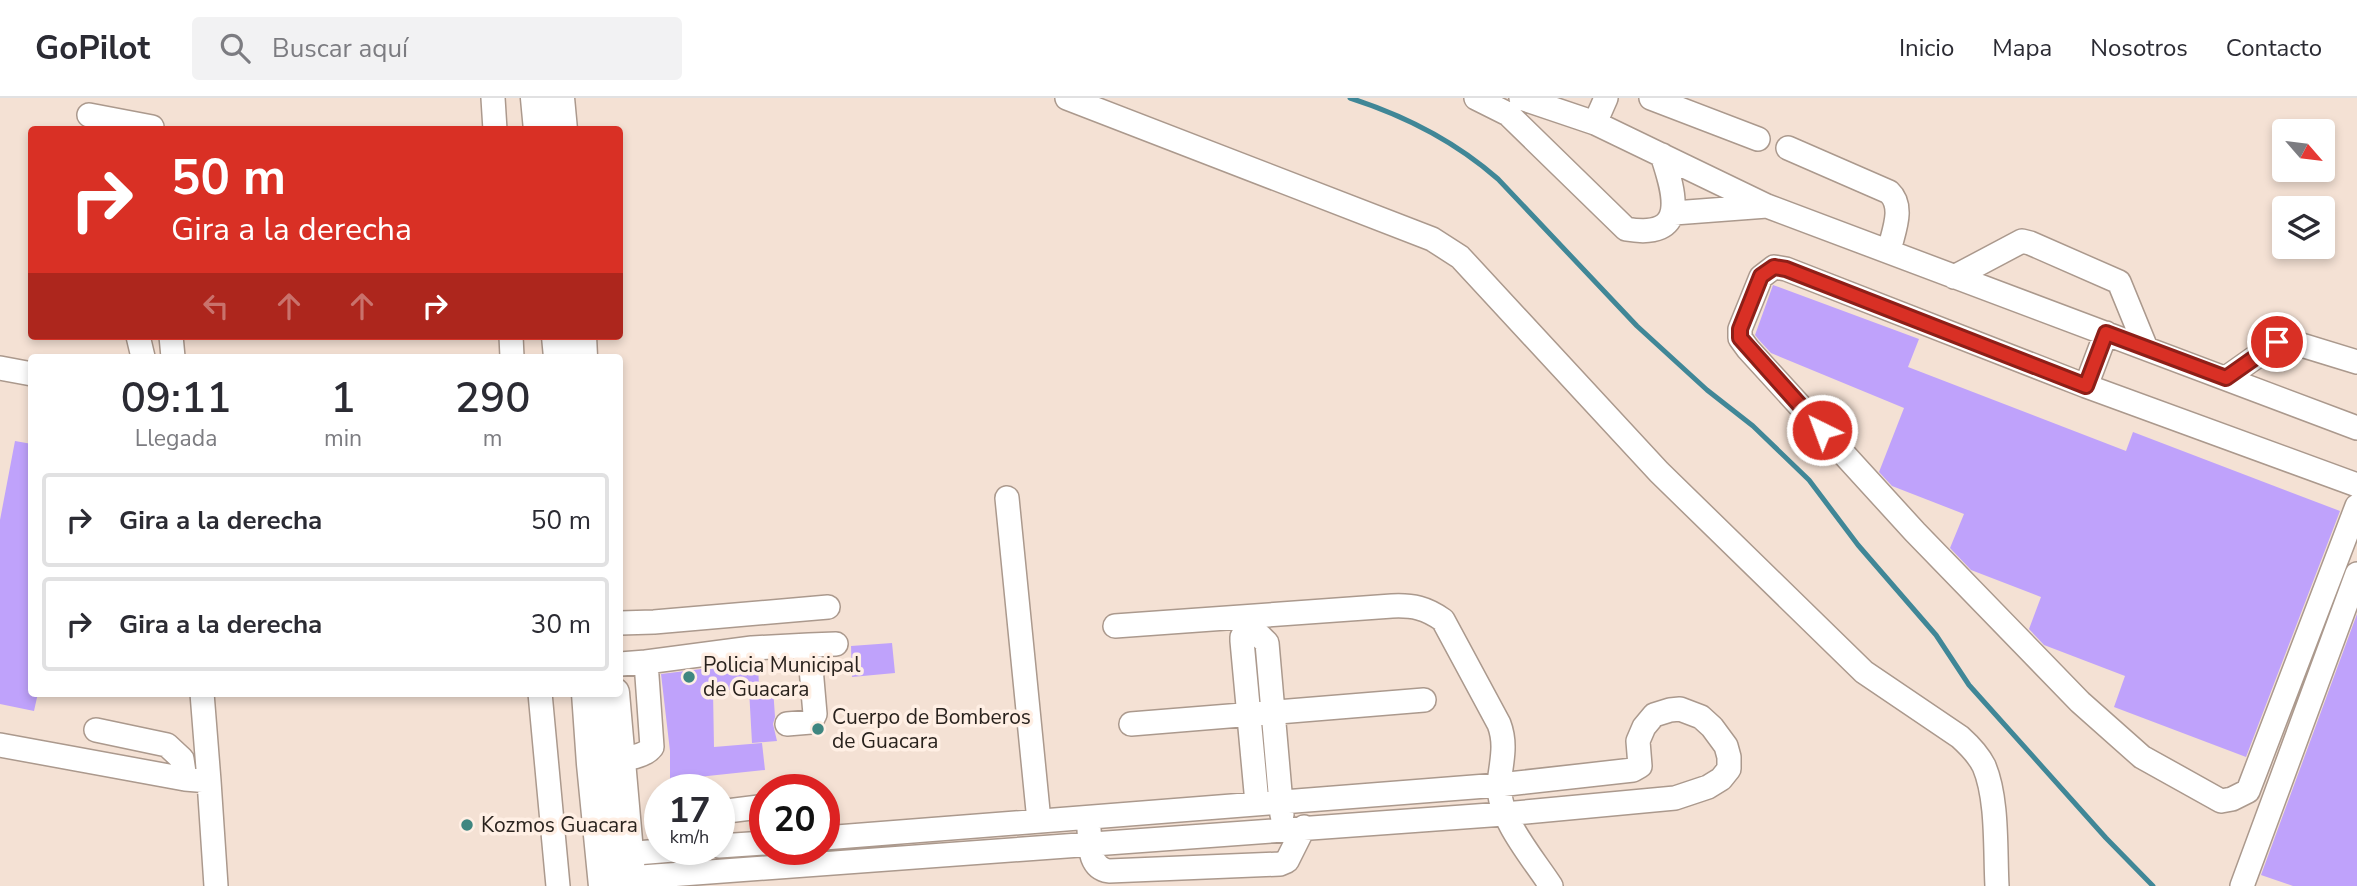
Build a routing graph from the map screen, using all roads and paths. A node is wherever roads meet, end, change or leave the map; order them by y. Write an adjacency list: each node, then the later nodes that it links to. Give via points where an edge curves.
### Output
1 (493, 98): 12 (street)
2 (536, 98): 13 (main road)
3 (559, 98): 14 (main road)
4 (1067, 98): 71 (street, via 1432,239 1460,257 1659,472 1864,672 1974,750 1984,767 1991,799)
5 (1476, 98): 19 (street, via 1508,114 1626,229 1654,229)
6 (1521, 98): 11 (street)
7 (1606, 98): 11 (street)
8 (1651, 98): 15 (street)
9 (89, 115): 10 (street)
10 (151, 123)
11 (1595, 123): 17 (street)
12 (495, 126)
13 (539, 126)
14 (562, 126)
15 (1758, 139)
16 (1788, 148): 20 (street, via 1897,199)
17 (1662, 156): 18 (street); 19 (street, via 1673,190)
18 (1766, 206): 19 (street); 20 (street)
19 (1674, 213)
20 (1889, 251): 21 (street)
21 (1954, 277): 22 (street); 23 (street, via 2022,241 2030,243 2119,282)
22 (2106, 333): 23 (street); 28 (street)
23 (2146, 348): 27 (street)
24 (2357, 362): 27 (street, via 2285,340)
25 (0, 368): 26 (street)
26 (28, 373)
27 (2226, 378): 29 (street)
28 (2086, 386): 30 (street); 32 (street, via 1774,267 1761,276 1740,329 1748,349 1915,532 2080,702 2142,757 2221,801 2248,791)
29 (2357, 428)
30 (2357, 485)
31 (1007, 498): 60 (street)
32 (2357, 506)
33 (2357, 574): 72 (street)
34 (828, 607): 35 (street)
35 (623, 623)
36 (1115, 626): 55 (street, via 1392,606 1413,605 1430,611 1443,620 1463,653 1503,733)
37 (836, 644): 38 (street)
38 (809, 645): 39 (street); 49 (street, via 815,714 811,722)
39 (646, 662): 40 (street); 45 (street)
40 (623, 664)
41 (202, 697): 54 (street)
42 (540, 697): 69 (street)
43 (1424, 700): 46 (street)
44 (602, 704): 45 (street); 52 (main road)
45 (649, 707): 52 (street, via 649,751)
46 (1274, 712): 47 (street); 47 (street, via 1266,643 1260,636 1247,634 1242,637); 56 (street)
47 (1249, 715): 48 (street); 57 (street)
48 (1131, 723)
49 (787, 724)
50 (96, 730): 53 (street, via 167,745 182,759)
51 (0, 745): 53 (street)
52 (605, 761): 65 (main road)
53 (186, 779): 54 (street)
54 (209, 781): 68 (street)
55 (1499, 785): 56 (street); 58 (street); 58 (street, via 1638,769 1638,741 1644,727 1654,715 1670,710 1701,717 1726,746 1729,757 1729,769 1721,779 1675,798)
56 (1281, 802): 57 (street); 61 (street)
57 (1257, 803): 59 (street)
58 (1504, 814): 61 (street); 70 (street)
59 (1089, 818): 60 (street); 63 (street)
60 (1040, 821): 62 (street)
61 (1294, 828): 63 (street); 67 (street, via 1287,861)
62 (840, 837)
63 (1090, 844): 65 (street); 66 (street, via 1094,864 1101,870)
64 (644, 863): 65 (street)
65 (616, 873)
66 (1232, 876): 67 (street)
67 (1268, 876)
68 (216, 886)
69 (558, 886)
70 (1551, 886)
71 (1997, 886)
72 (2242, 886)

